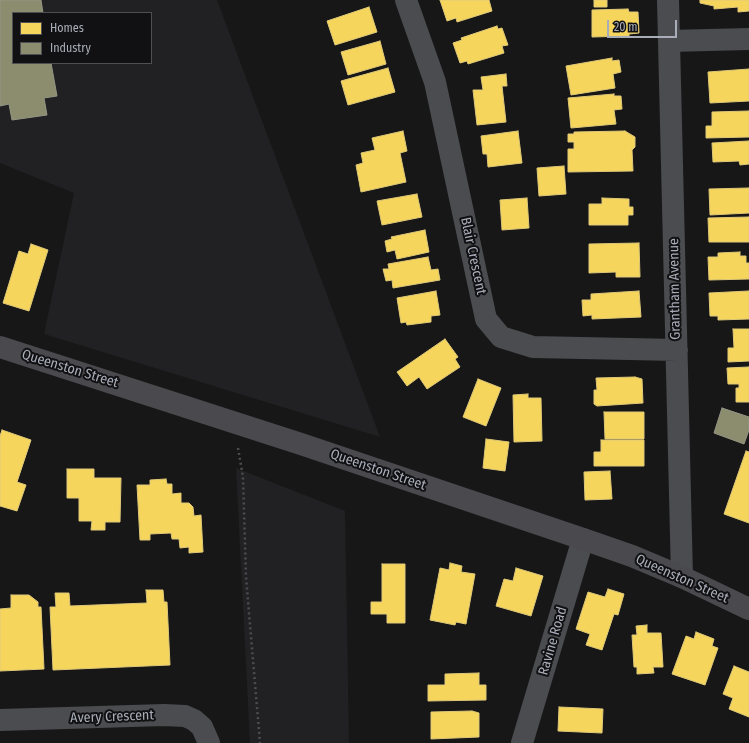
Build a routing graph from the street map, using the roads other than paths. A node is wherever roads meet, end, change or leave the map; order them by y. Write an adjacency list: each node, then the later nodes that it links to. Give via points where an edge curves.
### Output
1 (406, 0): 6 (street, Blair Crescent, via 435,82 486,319 501,337 533,347)
2 (668, 0): 4 (street, Grantham Avenue)
3 (749, 38): 4 (street)
4 (670, 41): 6 (street, Grantham Avenue)
5 (0, 347): 7 (main road, Queenston Street, via 301,444)
6 (677, 350): 8 (street, Grantham Avenue)
7 (583, 539): 8 (main road, Queenston Street); 12 (street, Ravine Road)
8 (682, 577): 9 (main road, Queenston Street)
9 (749, 609)
10 (0, 720): 11 (street, Avery Crescent, via 185,716 202,727)
11 (209, 743)
12 (522, 743)

